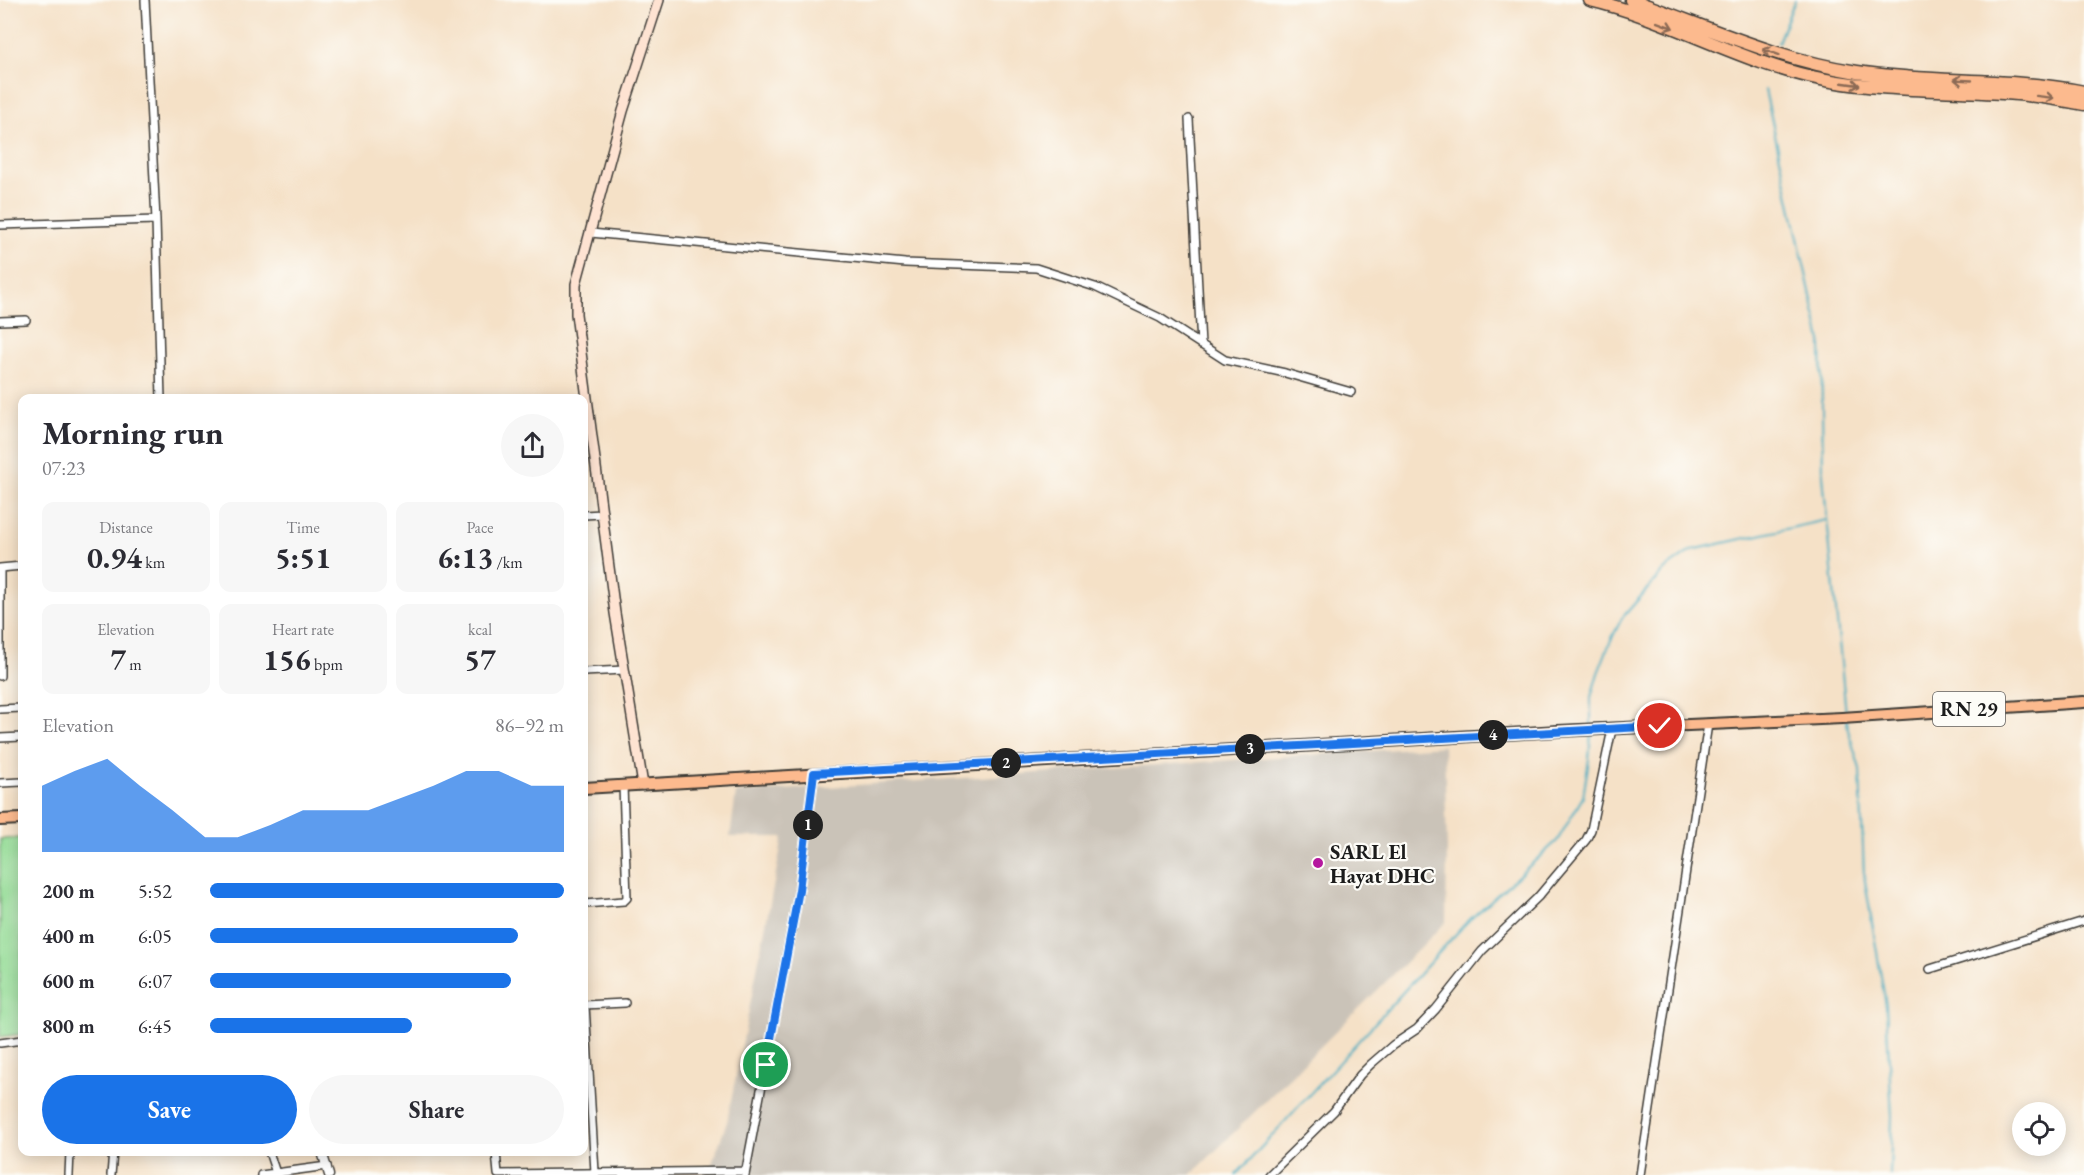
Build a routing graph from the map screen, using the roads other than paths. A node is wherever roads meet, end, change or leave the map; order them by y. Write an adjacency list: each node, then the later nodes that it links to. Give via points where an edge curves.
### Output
1 (145, 0): 8 (street)
2 (659, 0): 10 (main road, via 623,111)
3 (1590, 0): 6 (highway, one-way to 6, via 1773,67 1817,78 1876,87 2021,94)
4 (1630, 0): 5 (highway, one-way to 4, via 1831,68 1778,54)
5 (2084, 93)
6 (2084, 104)
7 (1189, 119): 13 (street)
8 (156, 220): 9 (street); 15 (street)
9 (0, 225)
10 (591, 234): 13 (street, via 905,263 1036,268 1095,287 1160,318); 16 (main road, via 576,284)
11 (26, 320): 12 (street)
12 (0, 321)
13 (1201, 345): 14 (street, via 1225,360)
14 (1351, 392)
15 (160, 394)
16 (586, 394)
17 (588, 406): 18 (main road)
18 (602, 514): 19 (street); 22 (main road)
19 (588, 515)
20 (18, 566): 21 (street)
21 (0, 568): 24 (street)
22 (624, 670): 23 (street); 35 (main road)
23 (588, 672)
24 (0, 676)
25 (2084, 702): 28 (main road, RN 29)
26 (18, 708): 27 (street)
27 (0, 709)
28 (1708, 724): 29 (main road, RN 29); 61 (street)
29 (1612, 729): 32 (main road, RN 29); 60 (street, via 1586,840 1538,897 1482,951 1432,1014 1371,1064 1334,1111)
30 (18, 737): 31 (street)
31 (0, 738)
32 (814, 773): 35 (main road, RN 29); 55 (street, via 799,890)
33 (18, 782): 34 (street)
34 (0, 783)
35 (642, 785): 36 (main road, RN 29)
36 (622, 786): 37 (main road, RN 29); 40 (street, via 627,898)
37 (588, 788)
38 (18, 819): 39 (main road)
39 (0, 820)
40 (588, 904)
41 (2084, 921): 42 (street)
42 (1930, 969)
43 (625, 1003): 44 (street)
44 (588, 1005)
45 (18, 1041): 46 (street)
46 (0, 1043)
47 (588, 1066): 53 (street)
48 (70, 1156): 57 (street)
49 (113, 1156): 58 (street)
50 (270, 1156): 54 (street)
51 (496, 1156): 56 (street, via 498,1174)
52 (328, 1170): 54 (street)
53 (595, 1172): 55 (street); 56 (street)
54 (276, 1173): 59 (street)
55 (745, 1173)
56 (547, 1174)
57 (69, 1175)
58 (111, 1175)
59 (261, 1175)
60 (1269, 1175)
61 (1640, 1175)

